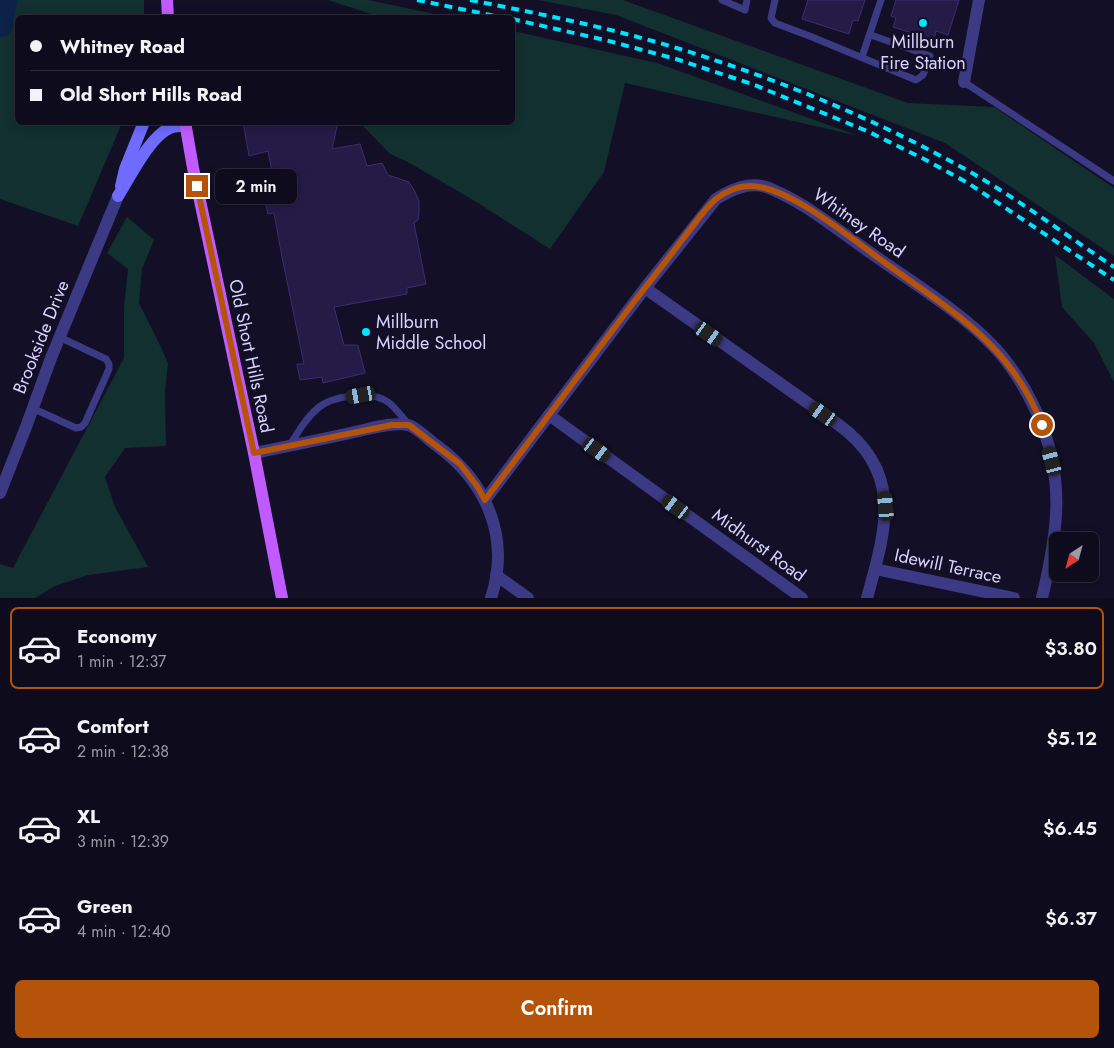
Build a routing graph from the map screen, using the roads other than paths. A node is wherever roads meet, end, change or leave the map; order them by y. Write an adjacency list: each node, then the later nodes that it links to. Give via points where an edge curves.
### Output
1 (167, 0): 7 (main road)
2 (722, 0): 3 (lane, via 746,10)
3 (747, 0)
4 (881, 0): 8 (lane)
5 (979, 0): 10 (street)
6 (775, 1): 9 (lane, via 771,18 775,23)
7 (168, 15)
8 (871, 35): 9 (lane); 9 (lane, via 930,56 923,75 916,80)
9 (862, 57)
10 (964, 82): 14 (lane)
11 (143, 125): 15 (main road, Brookside Drive)
12 (181, 125): 15 (main road, Brookside Drive, via 156,137)
13 (185, 125): 22 (main road, Old Short Hills Road)
14 (1114, 180)
15 (118, 196): 17 (street, Brookside Drive)
16 (644, 288): 19 (street, Whitney Road); 25 (street, via 839,425 864,448 875,466 885,496 885,516); 33 (street, Whitney Road, via 716,199 747,186 766,187 800,203 960,317 997,350 1013,370 1046,437 1055,477 1057,510 1054,543)
17 (59, 337): 18 (street, Brookside Drive); 18 (lane, via 106,360 109,369 81,427 76,428)
18 (32, 408): 23 (street, Brookside Drive)
19 (549, 415): 24 (street, Whitney Road); 30 (street, Midhurst Road)
20 (409, 425): 21 (street); 21 (lane, via 388,402 376,396 338,399 319,407 300,428); 24 (street, via 460,464)
21 (290, 446): 22 (street)
22 (254, 453): 27 (main road, Old Short Hills Road)
23 (0, 493)
24 (485, 500): 26 (street, via 498,550)
25 (875, 569): 31 (street); 32 (street, Idewill Terrace)
26 (496, 576): 28 (street); 29 (street)
27 (279, 596)
28 (491, 598)
29 (528, 598)
30 (802, 598)
31 (867, 598)
32 (1014, 598)
33 (1042, 598)

